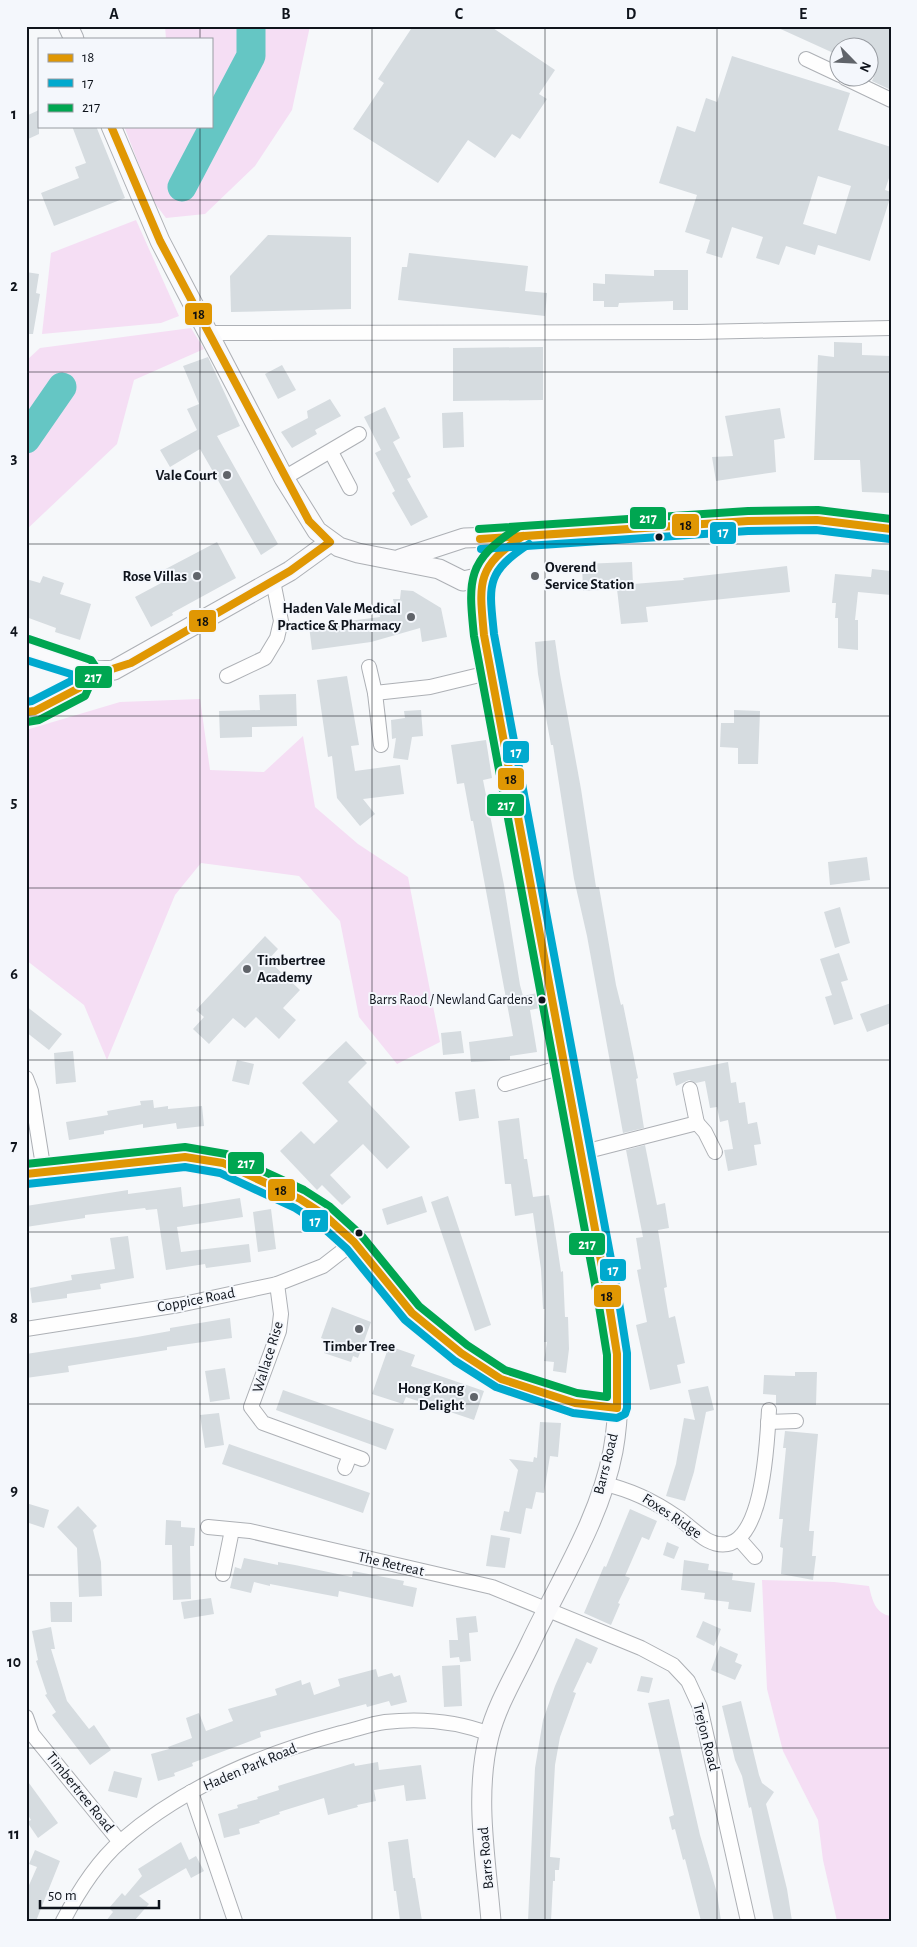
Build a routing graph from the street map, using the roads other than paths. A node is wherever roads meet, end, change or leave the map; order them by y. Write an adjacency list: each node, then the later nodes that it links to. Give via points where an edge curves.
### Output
1 (68, 26): 2 (street)
2 (74, 38)
3 (806, 59): 4 (street)
4 (830, 70)
5 (866, 88): 6 (street)
6 (891, 100)
7 (112, 128): 9 (street, via 160,241)
8 (891, 328): 9 (street, via 697,332)
9 (207, 333): 12 (street)
10 (359, 434): 11 (street)
11 (332, 452): 12 (street); 13 (street)
12 (284, 478): 17 (street, via 309,521)
13 (350, 488)
14 (891, 529): 15 (street, via 817,520 748,521)
15 (523, 536): 16 (street); 20 (street, via 495,555)
16 (471, 539): 18 (street); 20 (street, via 486,552)
17 (330, 542): 19 (street, via 358,553); 22 (street)
18 (452, 543): 19 (street); 21 (street, via 447,548 444,562)
19 (398, 559): 21 (street, via 439,569)
20 (484, 570): 21 (street, via 470,581); 23 (street, Barrs Road, via 480,593)
21 (453, 577): 23 (street, Barrs Road, via 468,597)
22 (273, 581): 26 (street, via 131,663 102,672); 28 (street, via 281,621 277,638 265,658)
23 (484, 635): 27 (street, Barrs Road)
24 (26, 650): 26 (street)
25 (369, 666): 29 (street)
26 (86, 669): 30 (street, via 79,688 35,711)
27 (492, 672): 29 (street, via 430,687); 32 (street, Barrs Road)
28 (227, 676)
29 (376, 693): 31 (street)
30 (26, 712)
31 (381, 745)
32 (565, 1066): 34 (street); 37 (street, Barrs Road)
33 (26, 1078): 39 (street)
34 (505, 1084)
35 (690, 1089): 36 (street)
36 (697, 1123): 37 (street); 38 (street)
37 (580, 1152): 44 (street, Barrs Road, via 617,1354)
38 (715, 1152)
39 (44, 1172): 40 (street); 41 (street, via 185,1157 207,1159 258,1178 300,1199 323,1214)
40 (26, 1174)
41 (354, 1242): 42 (street, Coppice Road, via 323,1266); 44 (street, via 412,1313 460,1353 501,1379 575,1403)
42 (276, 1284): 43 (street, Coppice Road, via 179,1305); 46 (street, Wallace Rise, via 281,1314 279,1331 252,1407 264,1422 356,1457)
43 (26, 1329)
44 (618, 1408): 47 (street, Barrs Road, via 613,1451)
45 (796, 1421): 50 (street, via 768,1416 759,1496 746,1533)
46 (345, 1468)
47 (604, 1484): 50 (street, Foxes Ridge, via 644,1496 708,1540 721,1544); 53 (street, Barrs Road, via 585,1534)
48 (208, 1527): 49 (street, The Retreat)
49 (232, 1530): 52 (street); 53 (street, The Retreat, via 250,1531 492,1587)
50 (740, 1540): 51 (street)
51 (755, 1557)
52 (223, 1574)
53 (547, 1608): 55 (street, Barrs Road); 61 (street, Trejon Road, via 640,1648 672,1665 688,1681 700,1708)
54 (26, 1717): 57 (street, Timbertree Road, via 32,1734)
55 (490, 1734): 56 (street, Haden Park Road, via 467,1725 439,1721 384,1722 268,1756); 60 (street, Barrs Road, via 484,1762 482,1807)
56 (191, 1792): 57 (street, Haden Park Road); 59 (street)
57 (120, 1842): 58 (street, Haden Park Road, via 80,1890)
58 (63, 1921)
59 (235, 1921)
60 (491, 1921)
61 (748, 1921)

